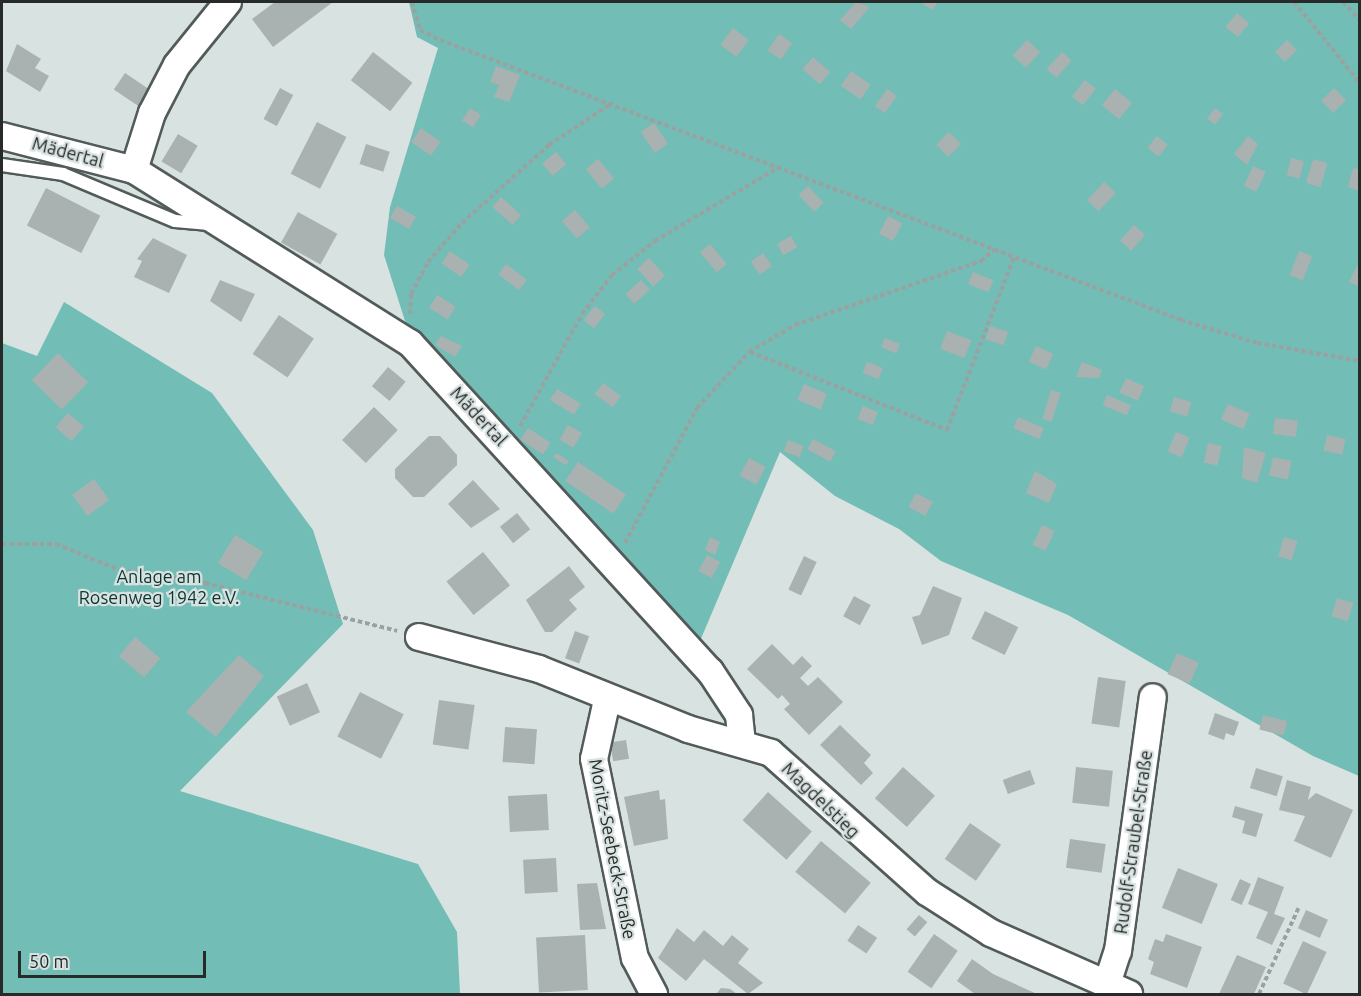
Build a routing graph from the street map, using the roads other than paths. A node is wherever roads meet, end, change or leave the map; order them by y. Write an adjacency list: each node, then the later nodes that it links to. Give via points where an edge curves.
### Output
1 (228, 2): 4 (street, via 177,65 152,113)
2 (2, 136): 4 (street, Mädertal)
3 (2, 165): 5 (lane, via 63,174 175,221)
4 (134, 171): 5 (street, Mädertal)
5 (219, 225): 9 (street, Mädertal, via 410,343 614,563 732,699)
6 (418, 637): 8 (street, Magdelstieg, via 539,669)
7 (1153, 697): 10 (street, Rudolf-Straubel-Straße, via 1118,951)
8 (607, 700): 9 (street, Magdelstieg); 11 (street, Moritz-Seebeck-Straße, via 594,759 635,958)
9 (742, 742): 10 (street, Magdelstieg, via 792,770 863,841 927,892 991,933)
10 (1118, 989)
11 (654, 994)

